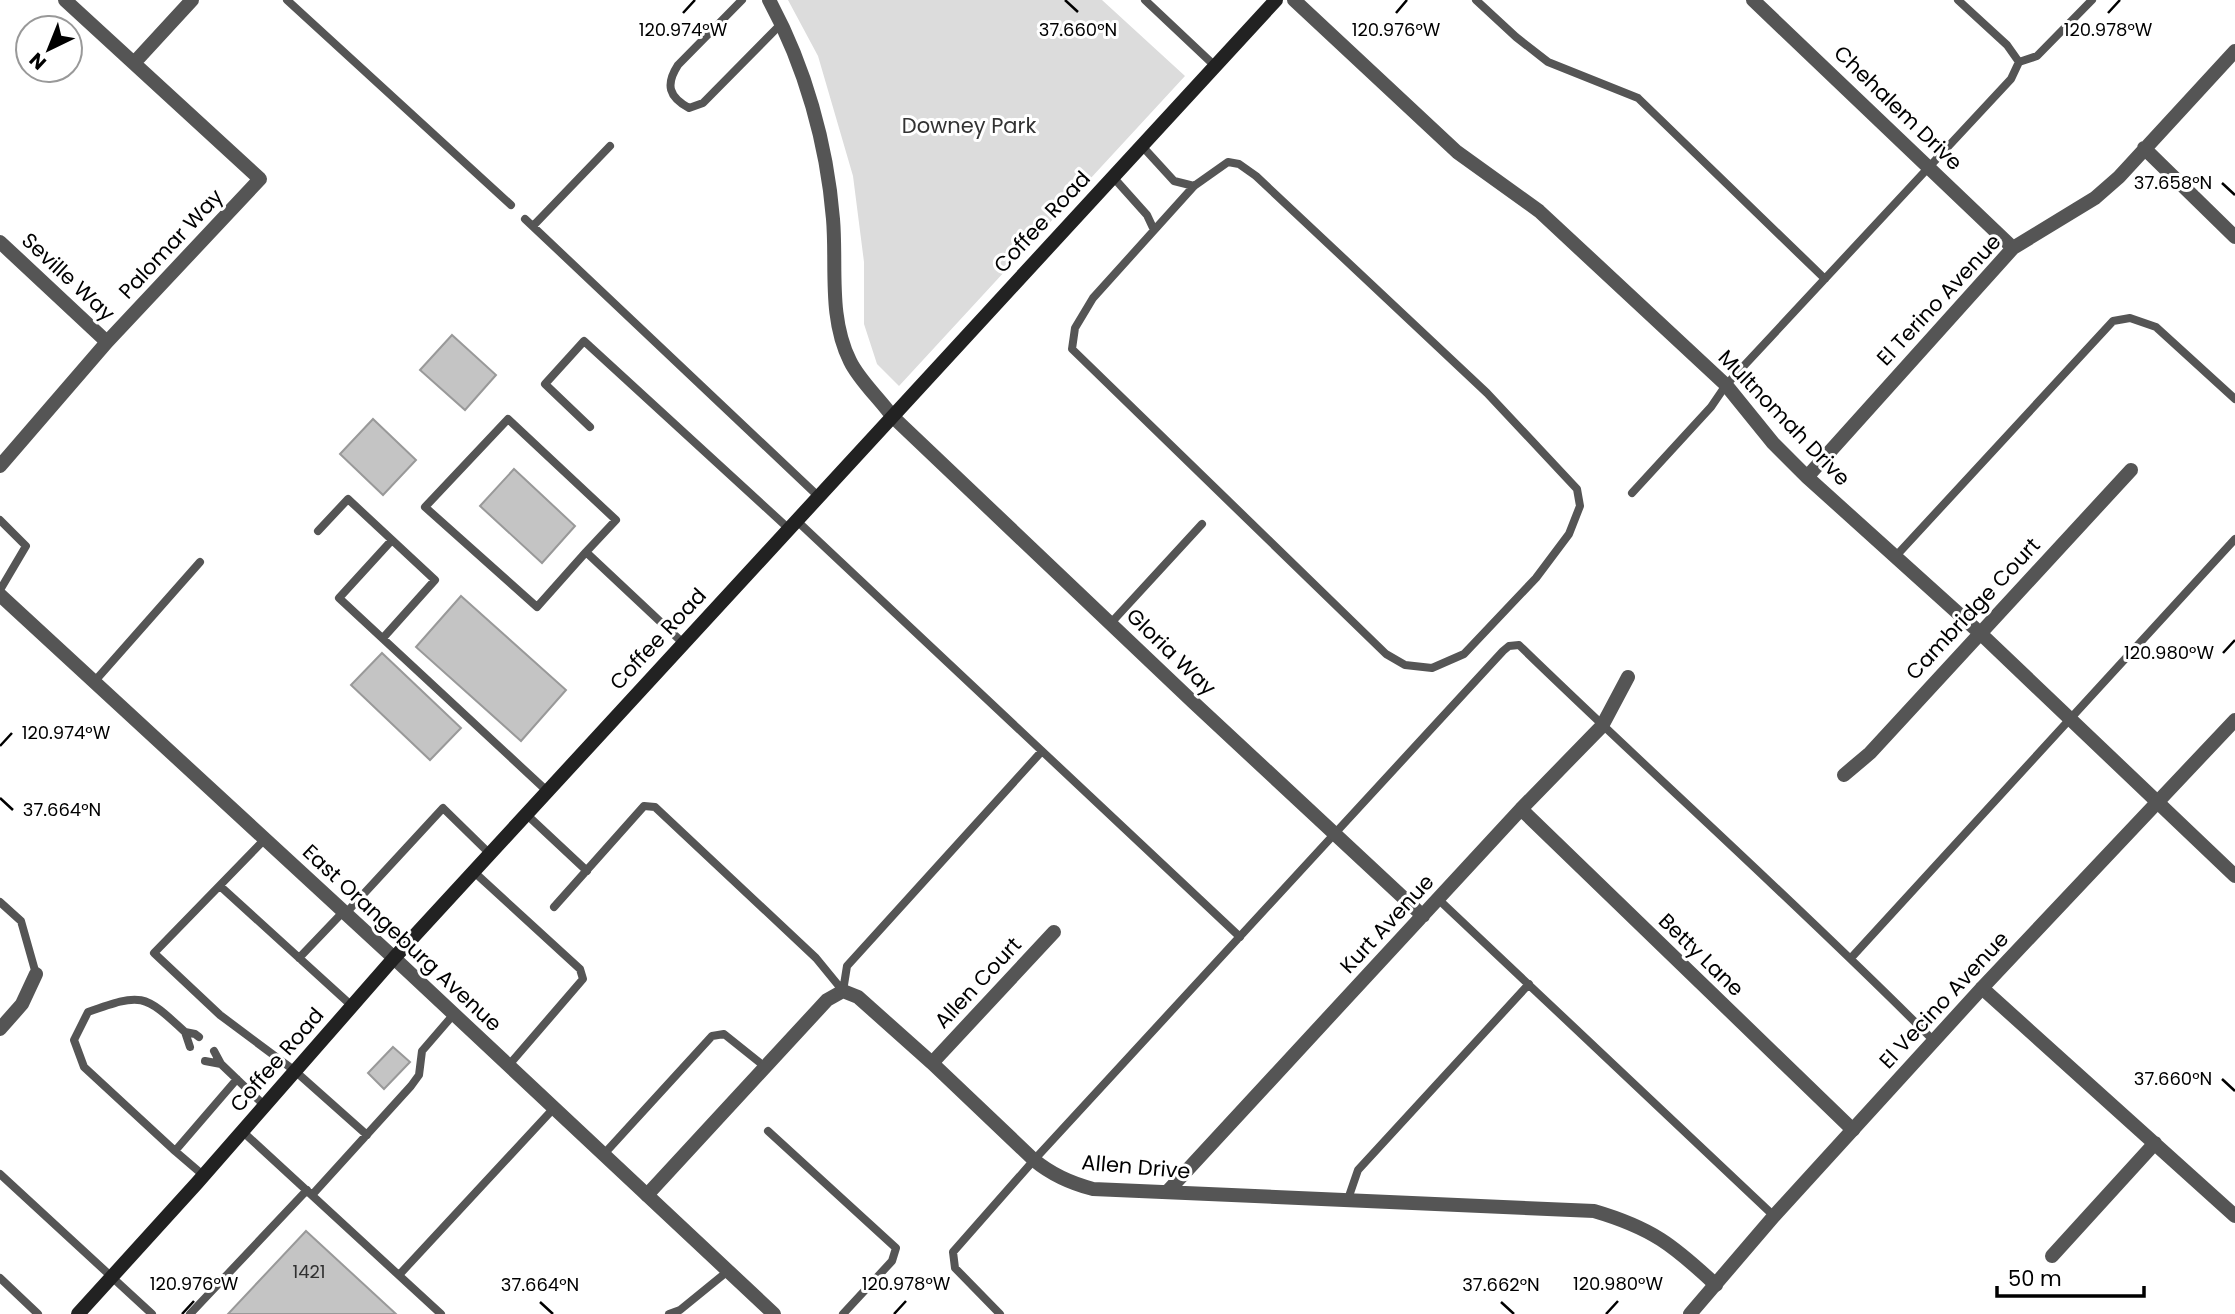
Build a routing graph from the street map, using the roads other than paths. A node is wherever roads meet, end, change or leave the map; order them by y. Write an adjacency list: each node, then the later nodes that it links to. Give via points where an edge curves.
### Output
1 (65, 0): 16 (street)
2 (192, 0): 16 (street)
3 (287, 0): 24 (lane)
4 (742, 0): 13 (lane, via 670,77 670,91 678,102 689,108 703,103)
5 (769, 0): 13 (street, Gloria Way)
6 (1145, 0): 17 (lane)
7 (1276, 0): 17 (main road, Coffee Road)
8 (1294, 0): 33 (street, Multnomah Drive, via 1457,152 1539,211)
9 (1476, 0): 31 (lane, via 1548,62 1638,98)
10 (1754, 0): 21 (street, Chehalem Drive)
11 (1958, 0): 15 (lane)
12 (2092, 0): 15 (lane, via 2037,56)
13 (781, 24): 35 (street, Gloria Way, via 813,110 824,157 833,216 835,318 850,362)
14 (2235, 51): 20 (street, El Terino Avenue)
15 (2019, 62): 21 (lane, via 2011,79)
16 (134, 63): 32 (street, Palomar Way, via 260,179)
17 (1216, 66): 19 (main road, Coffee Road)
18 (610, 146): 26 (lane)
19 (1142, 146): 22 (main road, Coffee Road); 23 (lane, via 1174,181)
20 (2144, 148): 28 (street); 30 (street, El Terino Avenue, via 2095,198)
21 (1928, 166): 30 (street, Chehalem Drive); 31 (lane)
22 (1113, 177): 27 (lane, via 1147,215); 35 (main road, Coffee Road)
23 (1194, 186): 27 (lane); 27 (lane, via 1228,162 1256,176 1487,393 1577,489 1580,506 1569,534 1464,654 1432,668 1405,665 1386,654 1072,349 1075,328 1093,298)
24 (511, 205)
25 (525, 219): 26 (lane)
26 (533, 226): 41 (lane)
27 (1154, 230)
28 (2235, 237)
29 (0, 243): 32 (street, Seville Way)
30 (2013, 248): 39 (street, El Terino Avenue)
31 (1825, 279): 33 (lane)
32 (107, 342): 37 (street, Palomar Way)
33 (1726, 385): 39 (street, Multnomah Drive); 40 (lane)
34 (2235, 399): 49 (lane, via 2156,327 2130,318 2113,321)
35 (892, 416): 41 (main road, Coffee Road); 52 (street, Gloria Way)
36 (590, 427): 43 (lane, via 545,384 584,341)
37 (0, 466)
38 (2131, 470): 53 (street, Cambridge Court)
39 (1807, 477): 49 (street, Multnomah Drive)
40 (1632, 493)
41 (818, 496): 43 (main road, Coffee Road)
42 (0, 520): 51 (lane, via 26,546)
43 (792, 524): 55 (main road, Coffee Road); 61 (lane)
44 (1202, 524): 52 (lane)
45 (318, 531): 47 (lane, via 348,499)
46 (2235, 539): 58 (lane)
47 (392, 540): 54 (lane, via 435,580); 54 (lane, via 339,598)
48 (586, 552): 48 (lane, via 537,607 425,507 508,419 616,520); 55 (lane)
49 (1895, 557): 53 (street, Multnomah Drive)
50 (200, 562): 57 (lane)
51 (0, 593): 57 (street, East Orangeburg Avenue)
52 (1111, 624): 67 (street, Gloria Way)
53 (1980, 633): 58 (street, Multnomah Drive); 62 (street, Cambridge Court, via 1870,753)
54 (383, 638): 63 (lane)
55 (683, 643): 63 (main road, Coffee Road)
56 (1628, 677): 60 (street, Kurt Avenue)
57 (94, 682): 68 (street, East Orangeburg Avenue)
58 (2070, 719): 64 (street, Multnomah Drive); 83 (lane)
59 (2235, 720): 64 (street, El Vecino Avenue)
60 (1602, 726): 65 (street, Kurt Avenue); 67 (lane, via 1519,645 1510,646); 83 (lane)
61 (1042, 751): 80 (lane); 87 (lane, via 847,966)
62 (1844, 775)
63 (547, 790): 66 (main road, Coffee Road)
64 (2158, 804): 72 (street, Multnomah Drive); 86 (street, El Vecino Avenue)
65 (1521, 809): 74 (street, Kurt Avenue); 105 (street, Betty Lane)
66 (526, 814): 69 (main road, Coffee Road); 71 (lane)
67 (1335, 835): 78 (street, Gloria Way); 80 (lane)
68 (265, 839): 73 (lane); 77 (street, East Orangeburg Avenue)
69 (490, 853): 70 (main road, Coffee Road); 77 (lane, via 443,808)
70 (473, 871): 82 (main road, Coffee Road); 99 (lane, via 580,969 583,979)
71 (587, 871): 76 (lane); 87 (lane, via 644,806 655,807 816,958)
72 (2235, 876)
73 (220, 886): 81 (lane); 101 (lane, via 154,953 220,1015)
74 (1438, 899): 78 (street, Kurt Avenue); 85 (lane)
75 (0, 902): 84 (lane, via 21,921)
76 (554, 907)
77 (345, 912): 81 (lane); 82 (street, East Orangeburg Avenue)
78 (1423, 916): 115 (street, Kurt Avenue)
79 (1054, 932): 97 (street, Allen Court)
80 (1240, 937): 112 (lane)
81 (299, 958): 88 (lane)
82 (394, 958): 88 (main road, Coffee Road); 89 (street, East Orangeburg Avenue)
83 (1852, 958): 93 (lane)
84 (36, 974): 90 (street, via 22,1004)
85 (1529, 984): 118 (lane, via 1358,1170); 119 (lane)
86 (1982, 988): 93 (street, El Vecino Avenue); 109 (street)
87 (843, 991): 97 (street, Allen Drive, via 858,997); 100 (street, via 827,1000)
88 (352, 1006): 101 (main road, Coffee Road)
89 (454, 1014): 99 (street, East Orangeburg Avenue); 108 (lane, via 422,1051 419,1075)
90 (0, 1028)
91 (185, 1032): 92 (lane); 94 (lane); 110 (lane, via 156,1006 136,998 88,1012 74,1040 84,1068)
92 (199, 1037)
93 (1934, 1041): 105 (street, El Vecino Avenue)
94 (190, 1047)
95 (214, 1051): 98 (lane)
96 (205, 1061): 98 (lane)
97 (932, 1063): 112 (street, Allen Drive)
98 (221, 1064): 102 (lane)
99 (509, 1065): 104 (street, East Orangeburg Avenue)
100 (764, 1066): 111 (lane, via 724,1034 712,1036); 117 (street)
101 (295, 1071): 103 (main road, Coffee Road); 108 (lane)
102 (237, 1079): 103 (lane); 110 (lane)
103 (265, 1106): 106 (main road, Coffee Road)
104 (554, 1108): 111 (street, East Orangeburg Avenue); 123 (lane)
105 (1853, 1130): 119 (street, El Vecino Avenue)
106 (243, 1131): 114 (main road, Coffee Road); 116 (lane)
107 (768, 1131): 134 (lane, via 896,1248 892,1261)
108 (366, 1135): 116 (lane)
109 (2155, 1143): 120 (street); 121 (street)
110 (175, 1151): 114 (lane)
111 (604, 1154): 117 (street, East Orangeburg Avenue)
112 (1034, 1160): 115 (street, Allen Drive, via 1073,1184 1093,1189); 135 (lane, via 953,1252 955,1268)
113 (0, 1174): 124 (lane)
114 (203, 1175): 124 (main road, Coffee Road)
115 (1167, 1192): 118 (street, Allen Drive)
116 (309, 1193): 123 (lane); 130 (lane)
117 (647, 1195): 122 (street, East Orangeburg Avenue)
118 (1348, 1199): 126 (street, Allen Drive, via 1594,1211 1651,1232)
119 (1774, 1216): 126 (street, El Vecino Avenue)
120 (2235, 1216)
121 (2052, 1256)
122 (728, 1271): 132 (lane); 133 (street, East Orangeburg Avenue)
123 (399, 1275): 131 (lane)
124 (112, 1277): 128 (main road, Coffee Road); 129 (lane)
125 (0, 1278): 127 (lane)
126 (1716, 1285): 136 (street, El Vecino Avenue)
127 (38, 1314)
128 (78, 1314)
129 (152, 1314)
130 (190, 1314)
131 (441, 1314)
132 (669, 1314)
133 (774, 1314)
134 (843, 1314)
135 (1000, 1314)
136 (1690, 1314)

